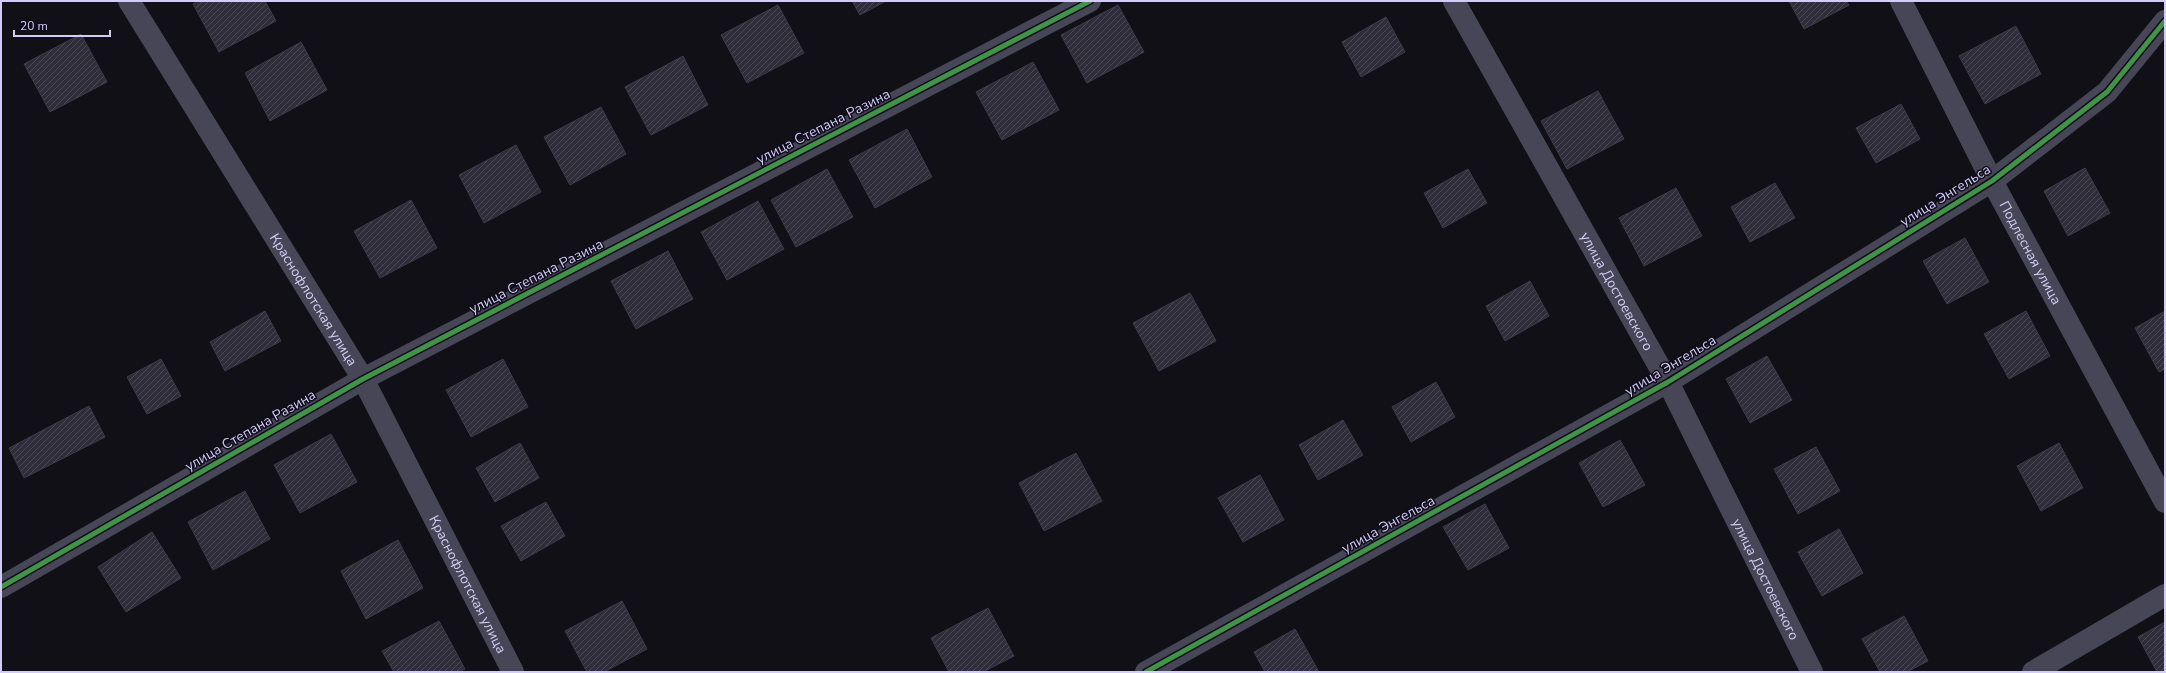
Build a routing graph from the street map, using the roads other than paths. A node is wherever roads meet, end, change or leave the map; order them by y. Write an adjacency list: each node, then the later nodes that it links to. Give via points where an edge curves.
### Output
1 (129, 1): 7 (street, Краснофлотская улица)
2 (1090, 1): 7 (street, улица Степана Разина)
3 (1454, 1): 8 (street, улица Достоевского)
4 (1901, 1): 6 (street, Подлесная улица)
5 (2165, 21): 6 (street, улица Энгельса, via 2107,92)
6 (1992, 181): 8 (street, улица Энгельса); 9 (street, Подлесная улица)
7 (363, 379): 10 (street, улица Степана Разина); 12 (street, Краснофлотская улица)
8 (1668, 382): 13 (street, улица Энгельса); 14 (street, улица Достоевского)
9 (2165, 502)
10 (1, 587)
11 (2165, 595): 15 (street)
12 (512, 672)
13 (1146, 672)
14 (1812, 672)
15 (2033, 672)

